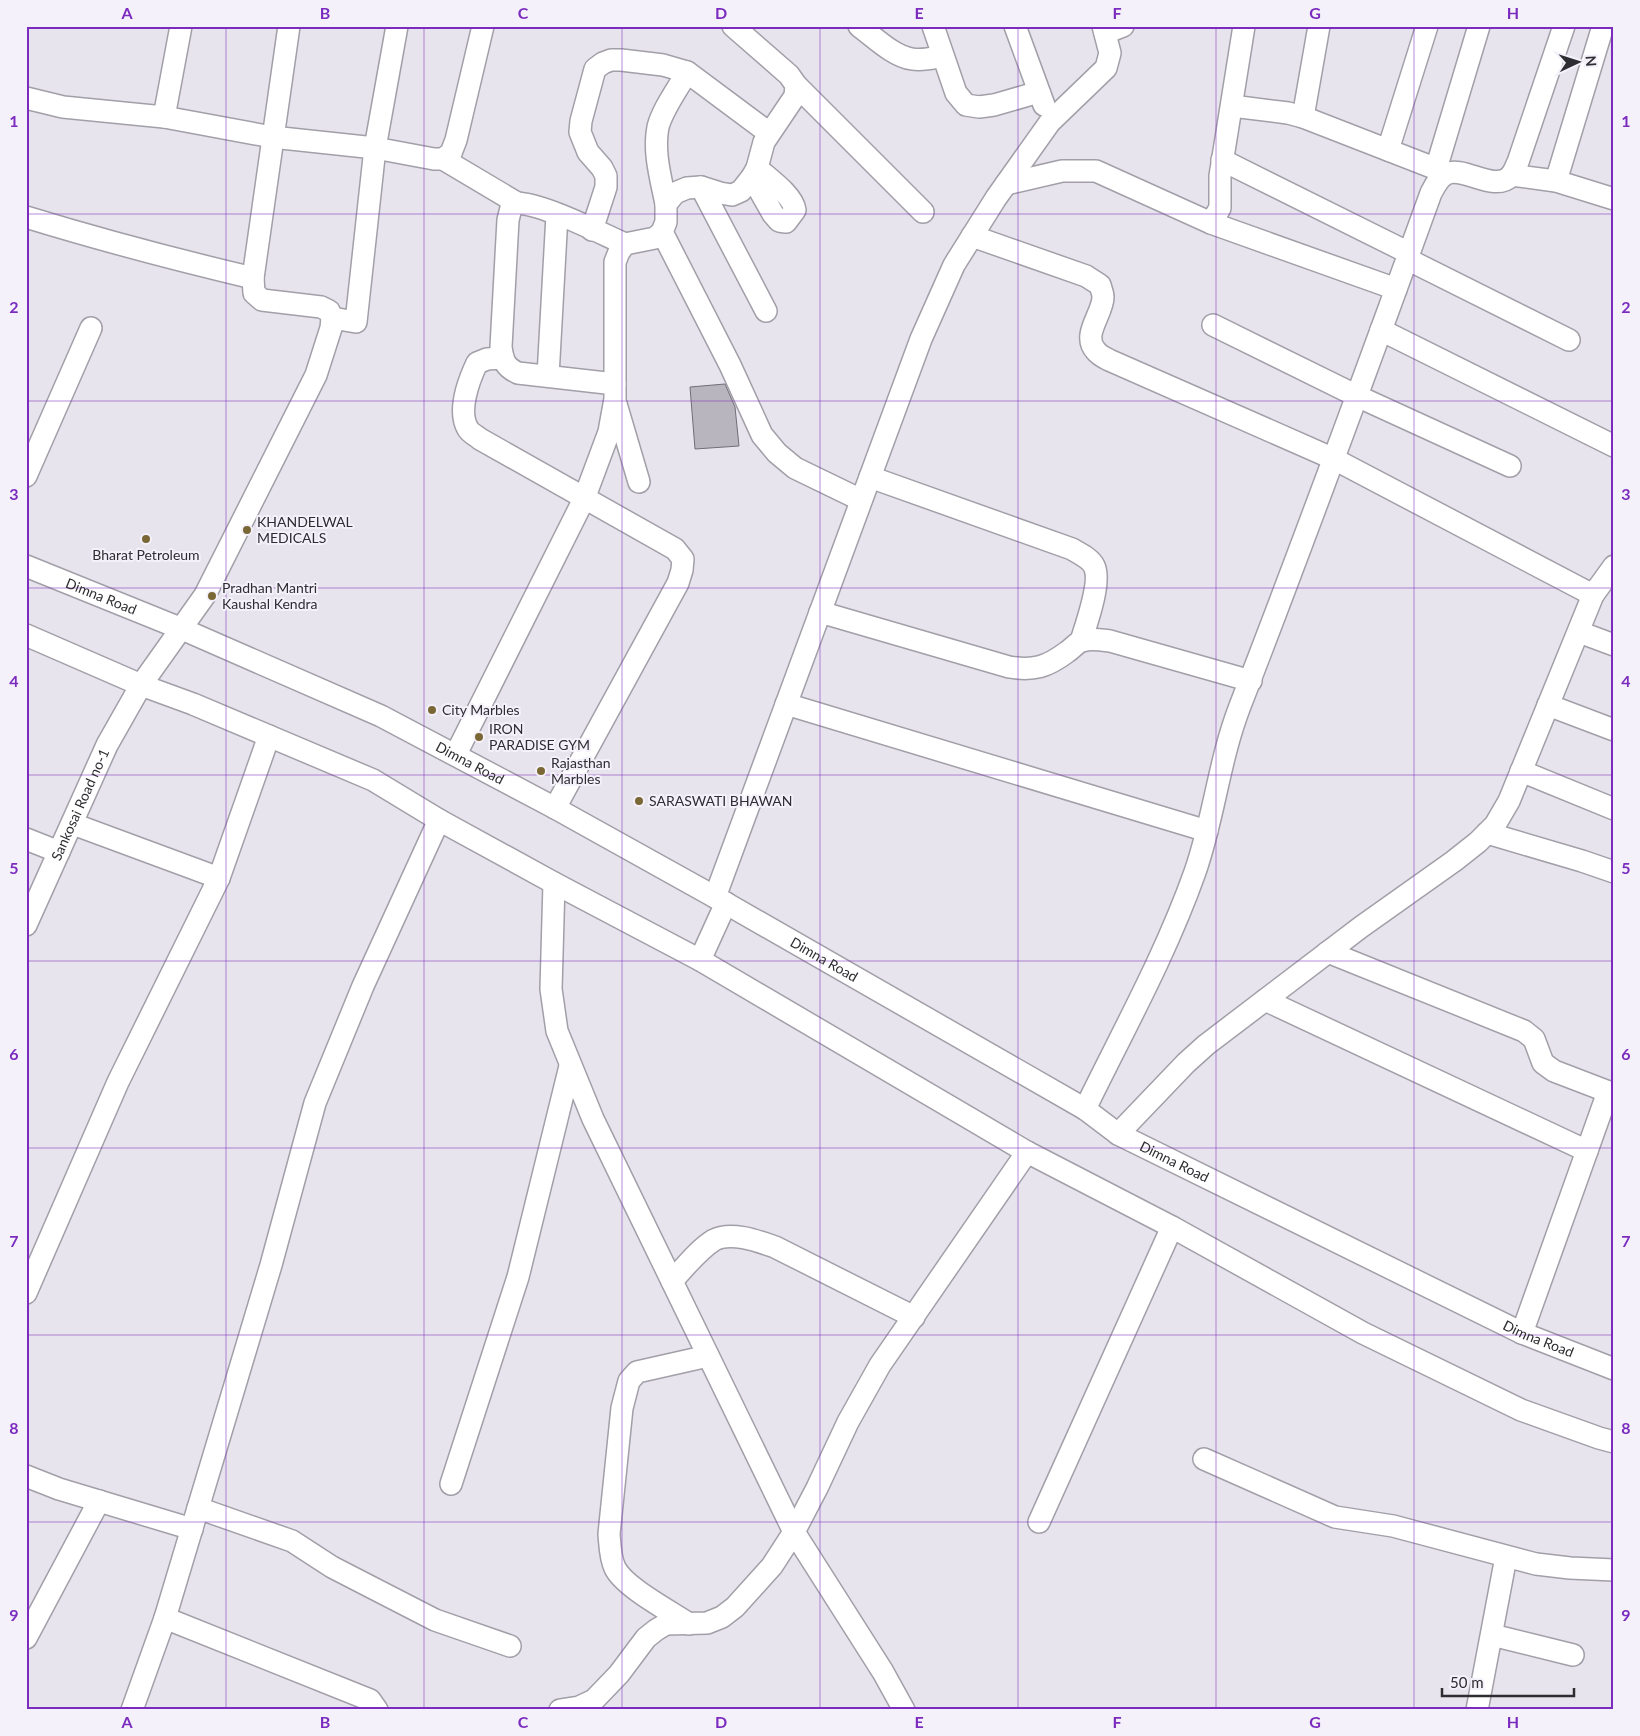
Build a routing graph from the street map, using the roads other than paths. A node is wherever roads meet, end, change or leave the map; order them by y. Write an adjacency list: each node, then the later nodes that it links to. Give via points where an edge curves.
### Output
1 (181, 26): 22 (street)
2 (289, 26): 26 (street)
3 (397, 26): 27 (street)
4 (484, 26): 29 (street, via 456,140 451,153)
5 (733, 26): 18 (street)
6 (859, 26): 16 (street, via 893,51 910,59)
7 (933, 26): 16 (street)
8 (1015, 26): 19 (street)
9 (1244, 26): 21 (street)
10 (1319, 26): 23 (street)
11 (1427, 26): 28 (street)
12 (1480, 26): 31 (street)
13 (1564, 26): 32 (street)
14 (1603, 26): 33 (street)
15 (1111, 28): 24 (street, via 1106,68)
16 (943, 56): 19 (street, via 956,92 966,105 994,105)
17 (687, 72): 25 (street); 38 (street, via 658,128 657,160); 43 (street, via 663,65 621,60 611,60 595,69 580,121 580,132 588,152 606,176 606,187)
18 (796, 85): 25 (street, via 795,96); 39 (street)
19 (1039, 92): 24 (street)
20 (26, 98): 22 (street, via 63,107)
21 (1232, 106): 23 (street); 30 (street)
22 (164, 117): 26 (street)
23 (1303, 117): 28 (street)
24 (1050, 122): 34 (street)
25 (769, 133): 35 (street, via 754,172 741,191 720,194)
26 (272, 136): 27 (street); 48 (street)
27 (375, 148): 29 (street); 51 (street, via 356,322)
28 (1388, 150): 31 (street)
29 (444, 159): 37 (street)
30 (1222, 160): 42 (street, via 1220,208); 47 (street)
31 (1442, 171): 32 (street, via 1490,181 1503,180); 47 (street)
32 (1511, 175): 33 (street)
33 (1556, 181): 36 (street)
34 (1006, 184): 42 (street, via 1062,172 1096,171); 45 (street)
35 (700, 187): 38 (street, via 675,193); 50 (street)
36 (1614, 199)
37 (517, 203): 40 (street); 56 (street, via 511,208 508,220)
38 (666, 204): 44 (street, via 666,222)
39 (923, 212)
40 (557, 215): 43 (street); 57 (street)
41 (26, 217): 48 (street)
42 (1211, 223): 49 (street)
43 (592, 230): 46 (street)
44 (662, 232): 46 (street, via 655,238); 67 (street, via 762,435 795,468)
45 (972, 236): 61 (street, via 1086,276 1100,285 1103,296 1091,340 1095,351 1109,360); 64 (street, via 954,265 921,338)
46 (625, 244): 58 (street, via 615,262)
47 (1408, 256): 49 (street); 55 (street)
48 (253, 278): 51 (street, via 254,293 262,300 322,307)
49 (1396, 289): 54 (street)
50 (766, 311)
51 (332, 318): 72 (street, Sankosai Road no-1, via 316,375 205,595)
52 (1213, 325): 59 (street)
53 (91, 328): 63 (street)
54 (1381, 330): 59 (street); 60 (street)
55 (1569, 340)
56 (502, 358): 57 (street, via 509,368 518,373); 66 (street, via 477,363 465,399 468,429)
57 (548, 376): 58 (street)
58 (615, 392): 65 (street); 66 (street, via 609,432)
59 (1357, 396): 61 (street); 62 (street)
60 (1614, 446)
61 (1334, 459): 70 (street); 77 (street)
62 (1510, 466)
63 (26, 476)
64 (870, 477): 67 (street); 75 (street, via 1072,549 1085,557 1094,567 1096,581)
65 (639, 482)
66 (584, 499): 83 (street); 85 (street, via 675,549 683,558 682,570 678,583)
67 (861, 500): 71 (street)
68 (26, 566): 72 (street, Dimna Road)
69 (1614, 566): 70 (street)
70 (1593, 595): 73 (street)
71 (820, 612): 75 (street, via 1026,670 1055,661); 79 (street)
72 (182, 629): 78 (street, Sankosai Road no-1); 83 (street, Dimna Road, via 381,716)
73 (1579, 632): 76 (street); 80 (street)
74 (26, 635): 78 (street)
75 (1081, 641): 77 (street, via 1110,641)
76 (1614, 645)
77 (1251, 681): 89 (street, via 1230,736)
78 (141, 685): 82 (street); 88 (street, Sankosai Road no-1, via 108,745)
79 (786, 704): 89 (street); 96 (street)
80 (1548, 705): 81 (street); 84 (street)
81 (1614, 730)
82 (269, 736): 87 (street, via 373,780); 94 (street)
83 (456, 754): 85 (street, Dimna Road)
84 (1521, 771): 86 (street); 90 (street, via 1509,801)
85 (555, 808): 96 (street, Dimna Road)
86 (1614, 809)
87 (439, 820): 95 (street); 119 (street, via 363,986 315,1103 272,1264)
88 (73, 824): 92 (street, Sankosai Road no-1); 94 (street)
89 (1207, 831): 103 (street, via 1196,871 1165,946)
90 (1487, 833): 93 (street); 98 (street, via 1454,861)
91 (26, 839): 92 (street)
92 (59, 852): 97 (street, Sankosai Road no-1)
93 (1614, 872)
94 (219, 878): 109 (street, via 118,1082)
95 (554, 883): 99 (street); 101 (street, via 551,989 557,1031)
96 (721, 900): 99 (street); 103 (street, Dimna Road)
97 (26, 926)
98 (1328, 952): 100 (street); 102 (street, via 1524,1031 1534,1039 1542,1063 1554,1071)
99 (700, 960): 106 (street)
100 (1265, 1000): 104 (street, via 1186,1063); 105 (street)
101 (570, 1066): 108 (street); 117 (street, via 518,1278)
102 (1611, 1093): 105 (street)
103 (1085, 1109): 104 (street, Dimna Road)
104 (1118, 1134): 111 (street, Dimna Road)
105 (1587, 1151): 111 (street)
106 (1027, 1152): 107 (street); 110 (street)
107 (1172, 1227): 114 (street, via 1363,1333 1520,1410); 120 (street)
108 (672, 1280): 110 (street, via 716,1239 734,1236 775,1247); 112 (street)
109 (26, 1293)
110 (914, 1317): 122 (street, via 880,1365 848,1422)
111 (1522, 1333): 113 (street, Dimna Road)
112 (708, 1356): 122 (street); 126 (street, via 637,1372 629,1381 622,1408 609,1534 615,1568 625,1582)
113 (1614, 1369)
114 (1614, 1442)
115 (1204, 1459): 123 (street, via 1336,1516 1393,1526)
116 (26, 1476): 118 (street)
117 (451, 1484)
118 (99, 1501): 121 (street); 128 (street)
119 (198, 1508): 121 (street); 129 (street, via 292,1541 332,1567 435,1620)
120 (1040, 1522)
121 (192, 1529): 125 (street)
122 (794, 1532): 126 (street, via 772,1566 735,1606 722,1617 707,1623); 134 (street)
123 (1506, 1557): 124 (street, via 1553,1566); 127 (street)
124 (1614, 1570)
125 (165, 1618): 131 (street); 132 (street, via 370,1700)
126 (689, 1624): 133 (street, via 666,1624 656,1630 594,1700)
127 (1492, 1635): 130 (street); 135 (street)
128 (26, 1638)
129 (510, 1646)
130 (1573, 1656)
131 (132, 1710)
132 (378, 1710)
133 (560, 1710)
134 (904, 1710)
135 (1477, 1710)

